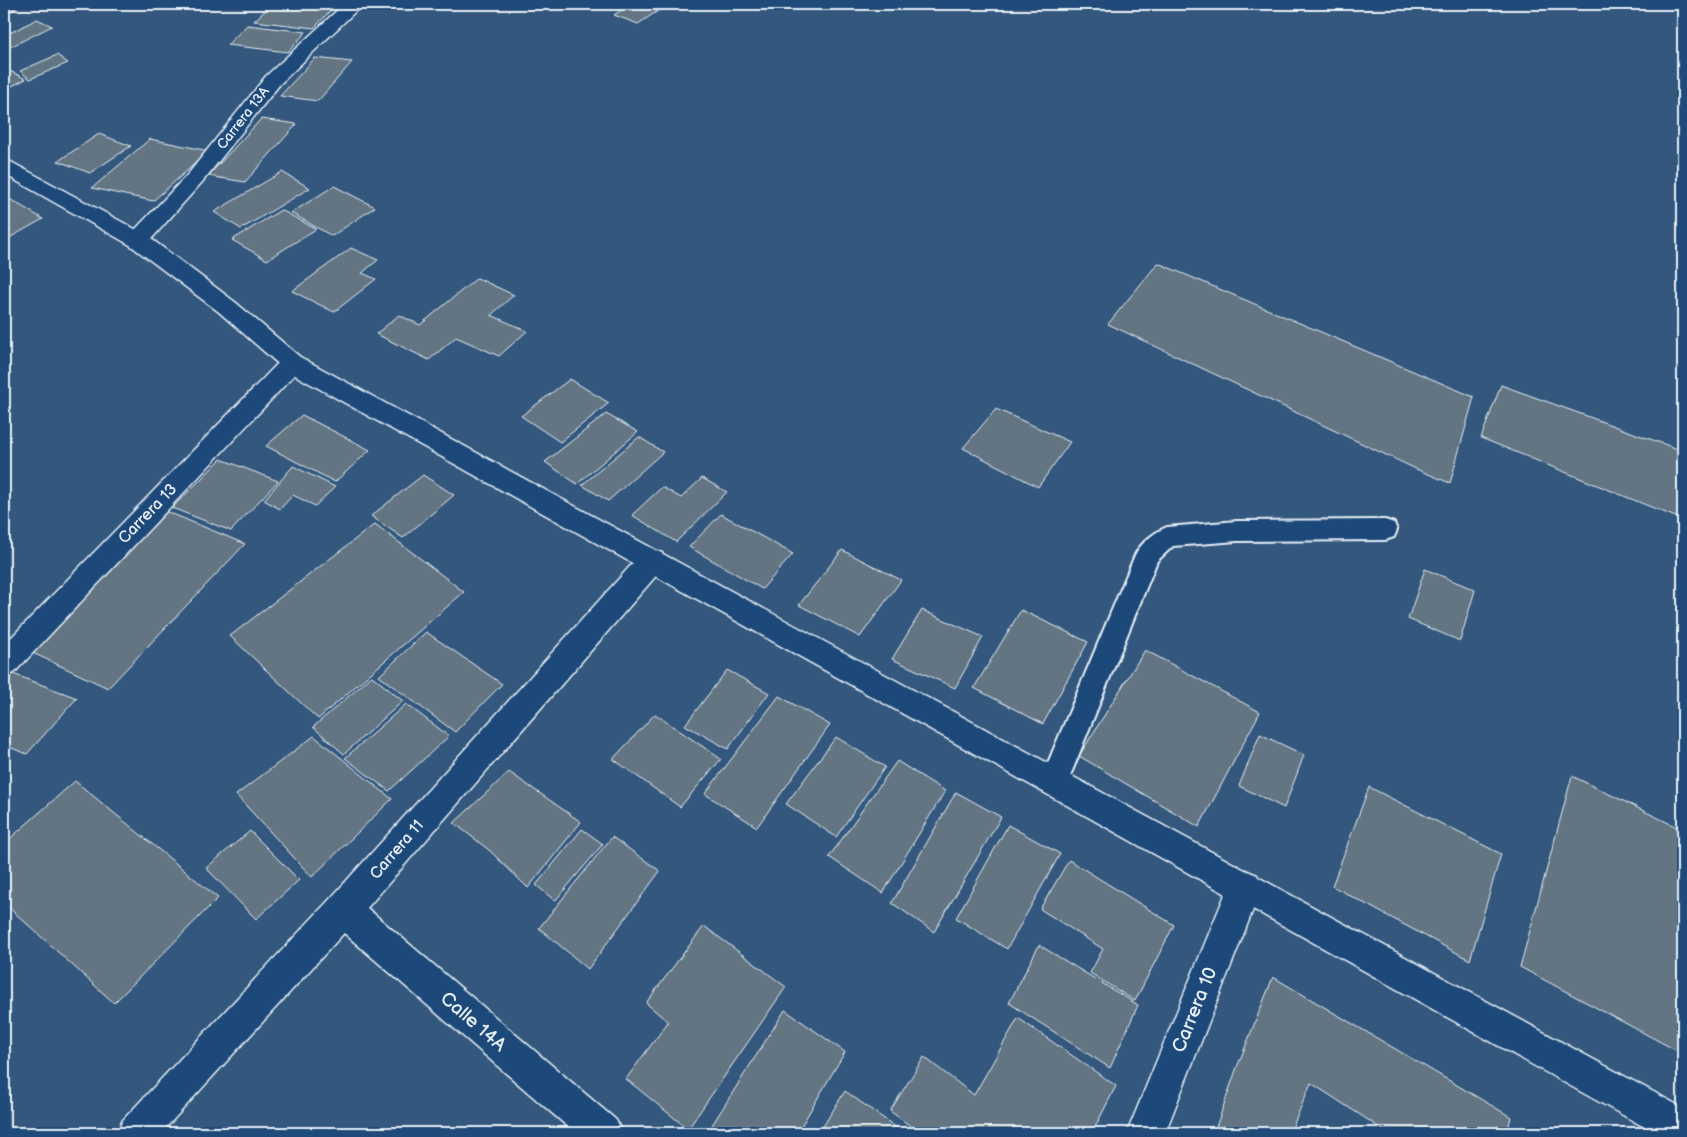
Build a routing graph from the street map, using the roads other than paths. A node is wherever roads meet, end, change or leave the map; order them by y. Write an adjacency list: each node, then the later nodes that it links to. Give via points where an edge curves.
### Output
1 (354, 4): 3 (street, Carrera 13A, via 273,80 196,177)
2 (4, 166): 3 (street)
3 (138, 240): 4 (street, via 227,306)
4 (292, 363): 6 (street); 7 (street, Carrera 13)
5 (1385, 530): 8 (lane, via 1238,531 1167,537 1147,555)
6 (652, 561): 8 (street); 10 (street, Carrera 11)
7 (4, 664)
8 (1054, 782): 9 (street)
9 (1245, 887): 11 (street); 14 (street, Carrera 10)
10 (343, 910): 12 (street, Carrera 11); 13 (street, Calle 14A)
11 (1683, 1128)
12 (136, 1133)
13 (603, 1133)
14 (1146, 1133)

